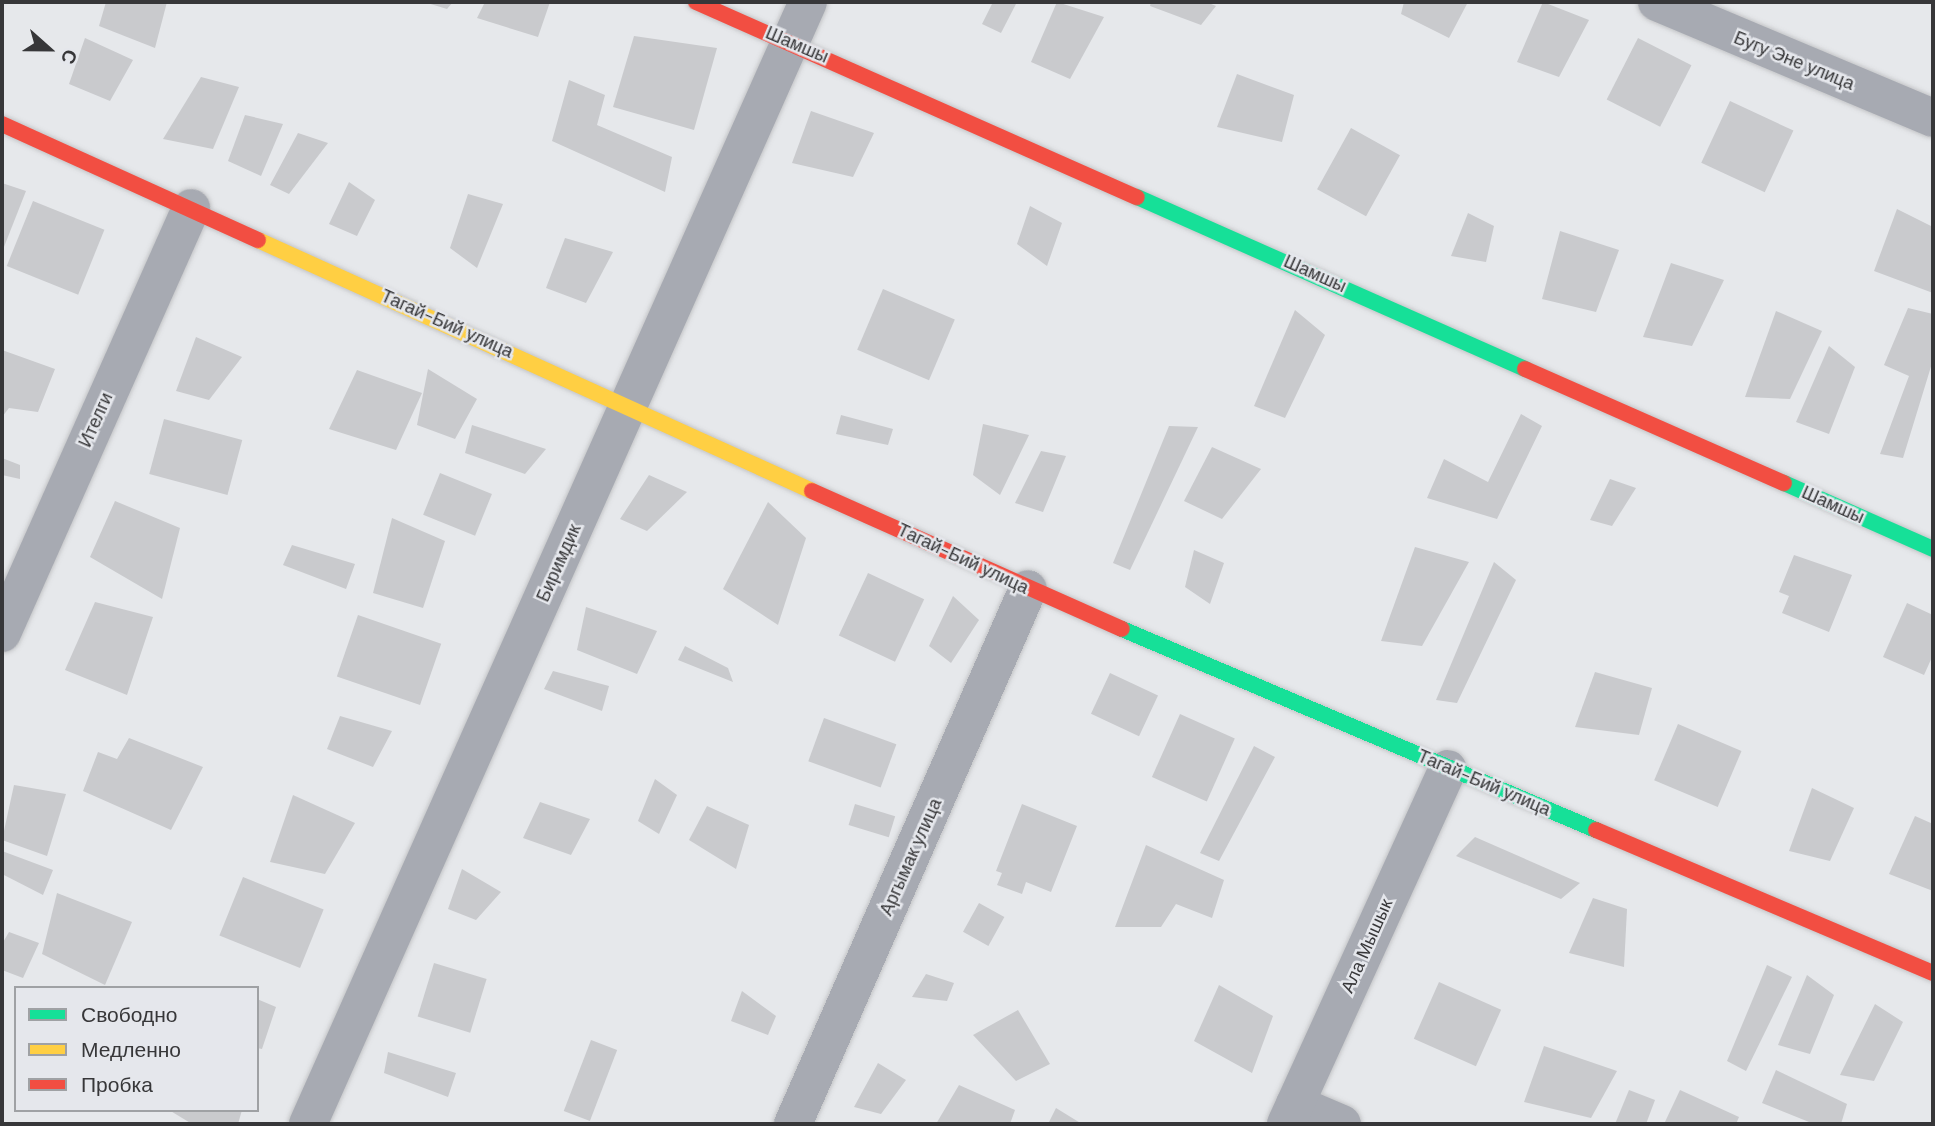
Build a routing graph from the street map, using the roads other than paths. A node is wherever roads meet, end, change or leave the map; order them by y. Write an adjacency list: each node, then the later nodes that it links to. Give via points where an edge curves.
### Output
1 (696, 2): 4 (street, Шамшы)
2 (808, 2): 4 (street, Биримдик)
3 (1657, 2): 5 (street, Бугу Эне улица)
4 (791, 41): 8 (street, Биримдик); 9 (street, Шамшы)
5 (1933, 118)
6 (2, 124): 7 (street, Тагай-Бий улица)
7 (191, 208): 8 (street, Тагай-Бий улица); 11 (street, Ителги)
8 (629, 406): 10 (street, Тагай-Бий улица); 15 (street, Биримдик)
9 (1933, 549)
10 (1028, 589): 12 (street, Тагай-Бий улица); 16 (street, Аргымак улица)
11 (2, 633)
12 (1448, 769): 13 (street, Тагай-Бий улица); 14 (street, Ала Мышык)
13 (1933, 973)
14 (1291, 1114): 17 (street)
15 (308, 1124)
16 (793, 1124)
17 (1342, 1124)

